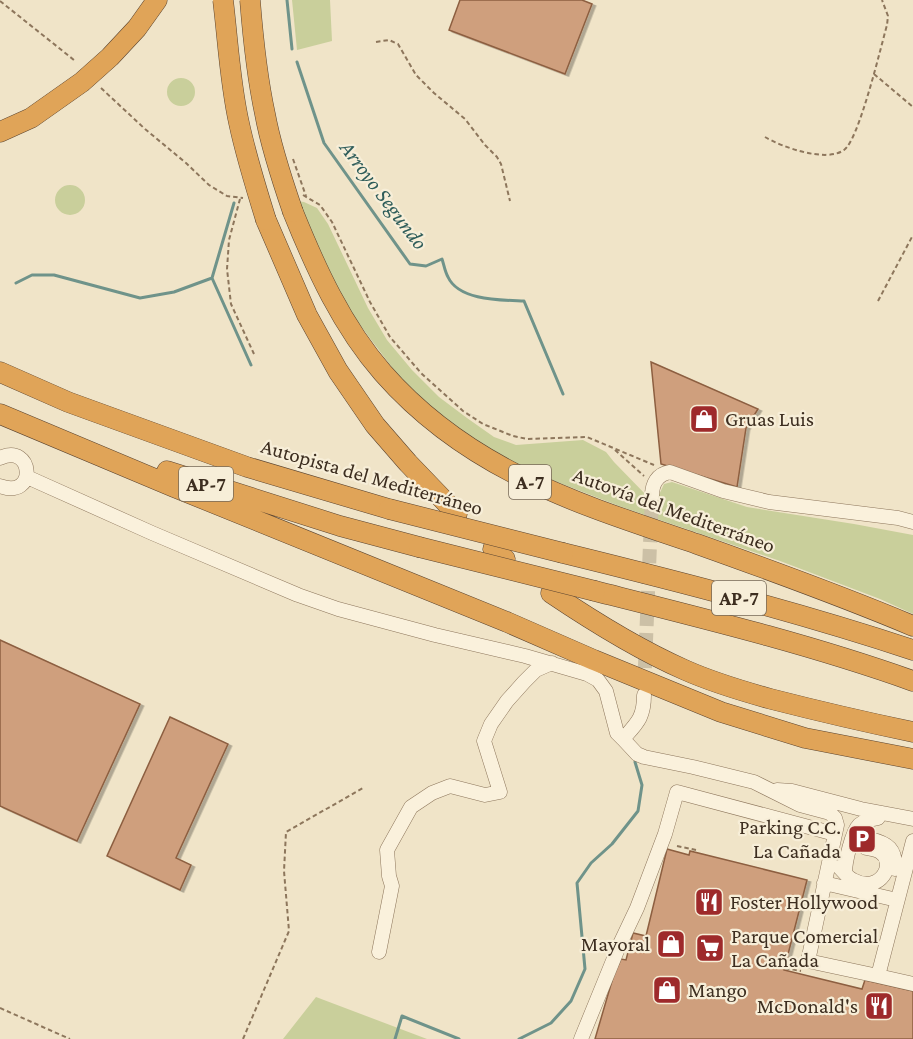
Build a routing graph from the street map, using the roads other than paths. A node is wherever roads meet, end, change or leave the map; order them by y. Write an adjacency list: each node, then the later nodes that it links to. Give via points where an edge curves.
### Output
1 (157, 0): 4 (highway, via 137,28 82,82 31,118)
2 (223, 0): 12 (highway, bridge, via 239,122 255,186 308,315 338,371 375,425)
3 (250, 0): 16 (highway, Autovía del Mediterráneo / A-7, bridge, via 265,117 293,212 340,313 409,400 434,423 491,462 532,483)
4 (0, 132)
5 (0, 372): 17 (highway, Autopista del Mediterráneo / AP-7, bridge, via 68,402 247,467 389,509 690,584)
6 (0, 405): 19 (highway, AP-7, bridge, via 188,479 340,526 702,618)
7 (0, 414): 24 (highway, via 721,712 805,738)
8 (0, 458): 9 (street, via 8,454 22,459)
9 (27, 477): 10 (street, via 18,488); 18 (street, via 298,595 435,635)
10 (0, 486)
11 (652, 494): 13 (street, via 657,479 670,472 769,502)
12 (457, 514)
13 (913, 522)
14 (551, 593): 15 (highway)
15 (594, 622): 21 (highway, via 687,671 742,691); 23 (highway, via 616,646 710,693 803,725)
16 (913, 626)
17 (913, 650)
18 (552, 663): 22 (street, via 598,680 606,691 617,732); 38 (street, via 536,670 507,701 484,741 500,792 485,795 450,786 411,807 387,850 392,886)
19 (913, 681)
20 (644, 695): 22 (street, via 640,719)
21 (913, 732)
22 (623, 740): 25 (street, via 644,757)
23 (913, 748)
24 (913, 759)
25 (754, 782): 26 (street); 28 (street, via 781,783 889,809)
26 (774, 792): 27 (street, via 792,791); 31 (street, via 832,814 837,822)
27 (848, 808): 28 (street); 29 (street); 31 (street); 34 (street)
28 (895, 815): 30 (street)
29 (878, 818): 30 (street); 34 (street, via 859,825)
30 (913, 819)
31 (835, 834): 35 (street); 41 (street, via 677,792 637,908)
32 (913, 841): 33 (street); 37 (street)
33 (871, 842): 35 (street, via 885,858 882,878 869,885); 36 (street, via 885,843 892,850 895,868 882,890)
34 (847, 850): 35 (street, via 845,867)
35 (834, 874): 36 (street); 39 (street, via 808,961)
36 (863, 892): 37 (street)
37 (897, 900): 39 (street)
38 (379, 952)
39 (878, 976): 40 (street)
40 (913, 984)
41 (581, 1039)

